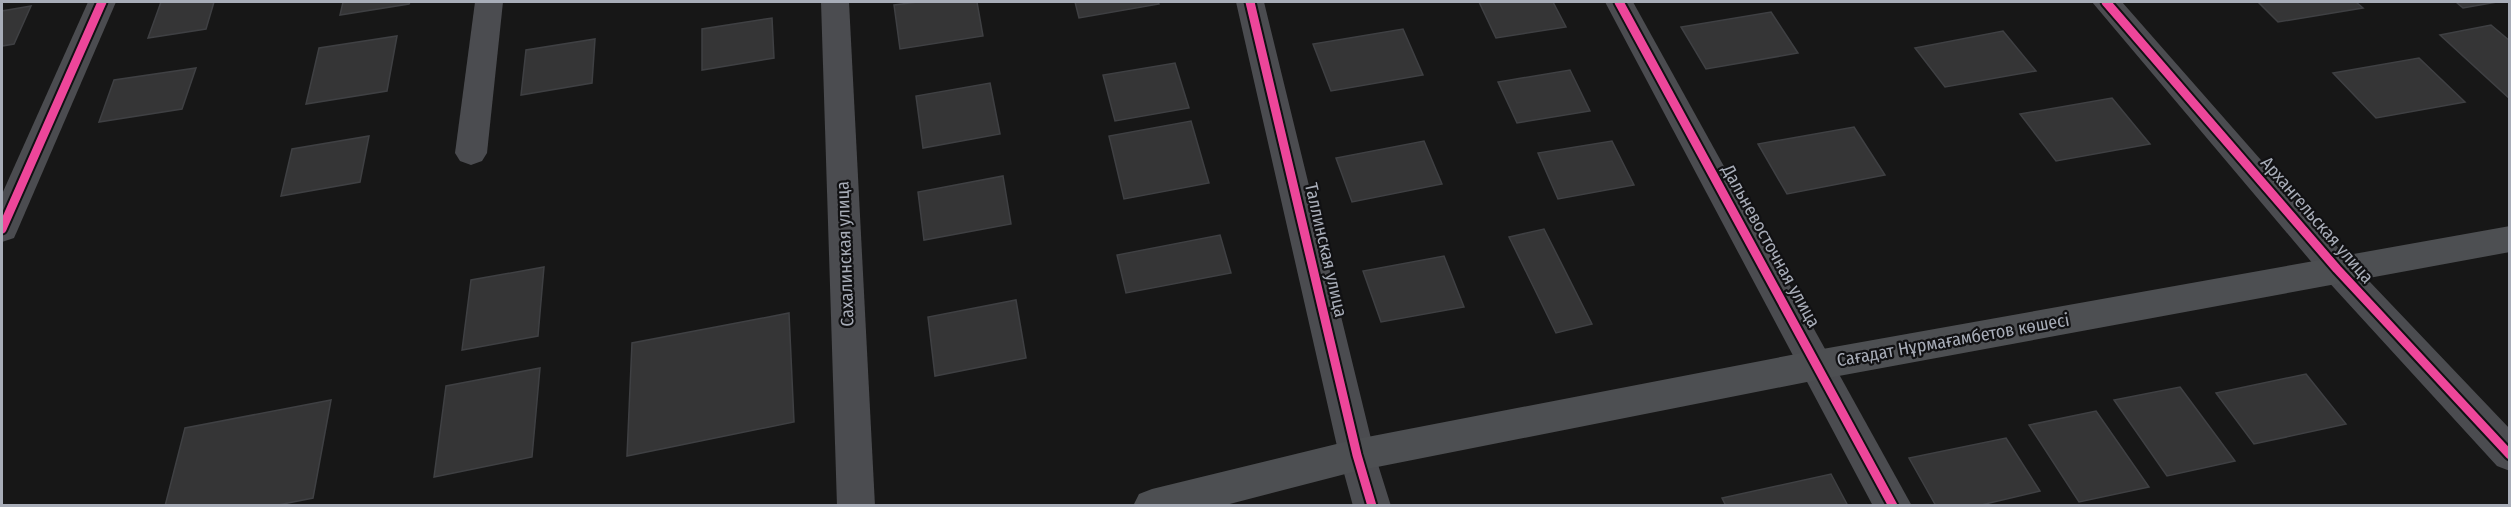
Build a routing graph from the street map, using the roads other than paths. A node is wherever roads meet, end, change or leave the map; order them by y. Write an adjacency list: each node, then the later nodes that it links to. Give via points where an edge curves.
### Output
1 (102, 2): 8 (street)
2 (489, 2): 7 (street)
3 (835, 2): 14 (street, Сахалинская улица)
4 (1250, 2): 12 (street, Таллинская улица)
5 (1619, 2): 11 (street, Дальневосточная улица)
6 (2106, 2): 10 (street, Архангельская улица)
7 (471, 153)
8 (2, 229)
9 (2510, 238): 10 (main road, Сағадат Нұрмағамбетов көшесі)
10 (2337, 269): 11 (main road, Сағадат Нұрмағамбетов көшесі); 13 (street, Архангельская улица)
11 (1817, 365): 12 (main road, Сағадат Нұрмағамбетов көшесі); 17 (street, Дальневосточная улица)
12 (1357, 455): 15 (main road, Сағадат Нұрмағамбетов көшесі); 16 (street, Таллинская улица)
13 (2510, 455)
14 (856, 506)
15 (1152, 506)
16 (1372, 506)
17 (1893, 506)

